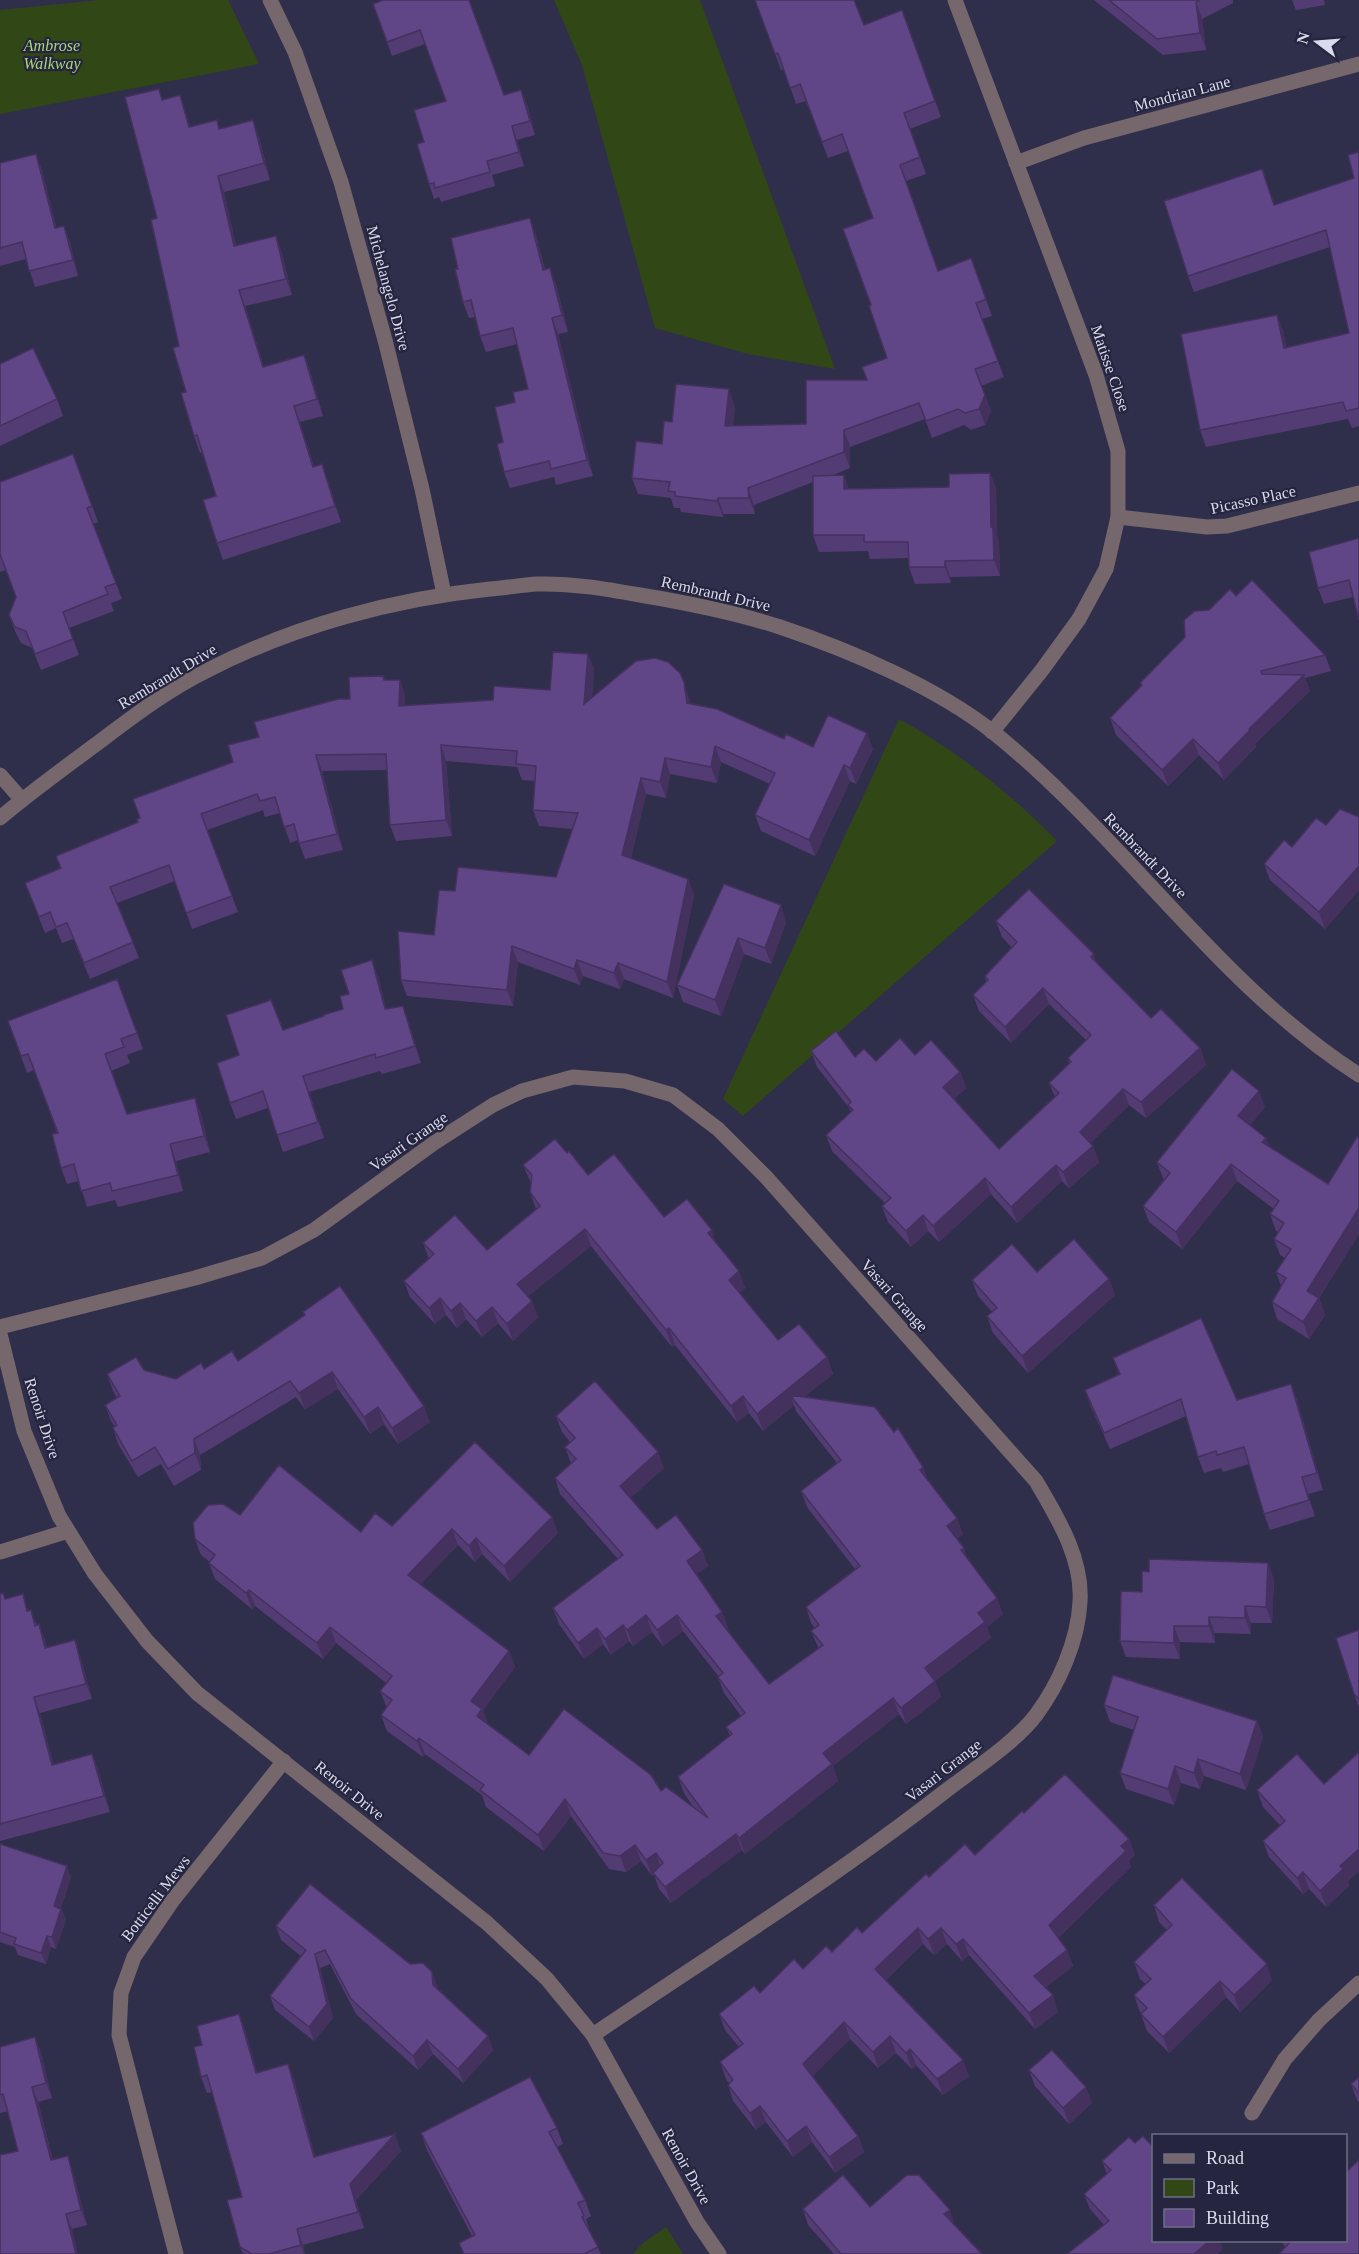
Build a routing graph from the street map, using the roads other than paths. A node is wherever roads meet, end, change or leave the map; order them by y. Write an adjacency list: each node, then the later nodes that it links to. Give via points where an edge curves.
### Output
1 (270, 0): 7 (street, Michelangelo Drive, via 295,52 341,182 388,352)
2 (955, 0): 4 (street, Matisse Close)
3 (1359, 64): 4 (street, Mondrian Lane, via 1084,138)
4 (1016, 163): 6 (street, Matisse Close, via 1096,375 1119,451)
5 (1359, 493): 6 (street, Picasso Place, via 1227,526)
6 (1118, 517): 8 (street, Matisse Close, via 1106,569 1079,619)
7 (444, 594): 8 (street, Rembrandt Drive, via 537,584 597,588 737,613 811,638 880,668 939,697); 10 (street, Rembrandt Drive, via 352,615 260,645 205,671 147,706)
8 (992, 732): 12 (street, Rembrandt Drive, via 1090,823 1259,997 1296,1031)
9 (0, 775): 10 (street)
10 (22, 800): 11 (street, Rembrandt Drive)
11 (0, 818)
12 (1359, 1075)
13 (0, 1327): 19 (street, Vasari Grange, via 262,1258 314,1230 493,1105 522,1091 573,1077 625,1081 674,1095 717,1129 766,1177 1036,1481 1070,1547 1078,1571 1080,1602 1074,1640 1035,1716 1008,1743 907,1821)
14 (0, 1334): 15 (street, Renoir Drive, via 24,1431)
15 (69, 1531): 16 (street); 17 (street, Renoir Drive, via 94,1574 147,1641 197,1693)
16 (0, 1552)
17 (284, 1761): 19 (street, Renoir Drive, via 487,1923 547,1978); 21 (street, Botticelli Mews, via 173,1900 134,1957 121,1994 119,2035)
18 (1359, 1983): 20 (street, via 1319,2019 1285,2059)
19 (592, 2036): 22 (street, Renoir Drive)
20 (1252, 2113)
21 (176, 2254)
22 (719, 2254)

